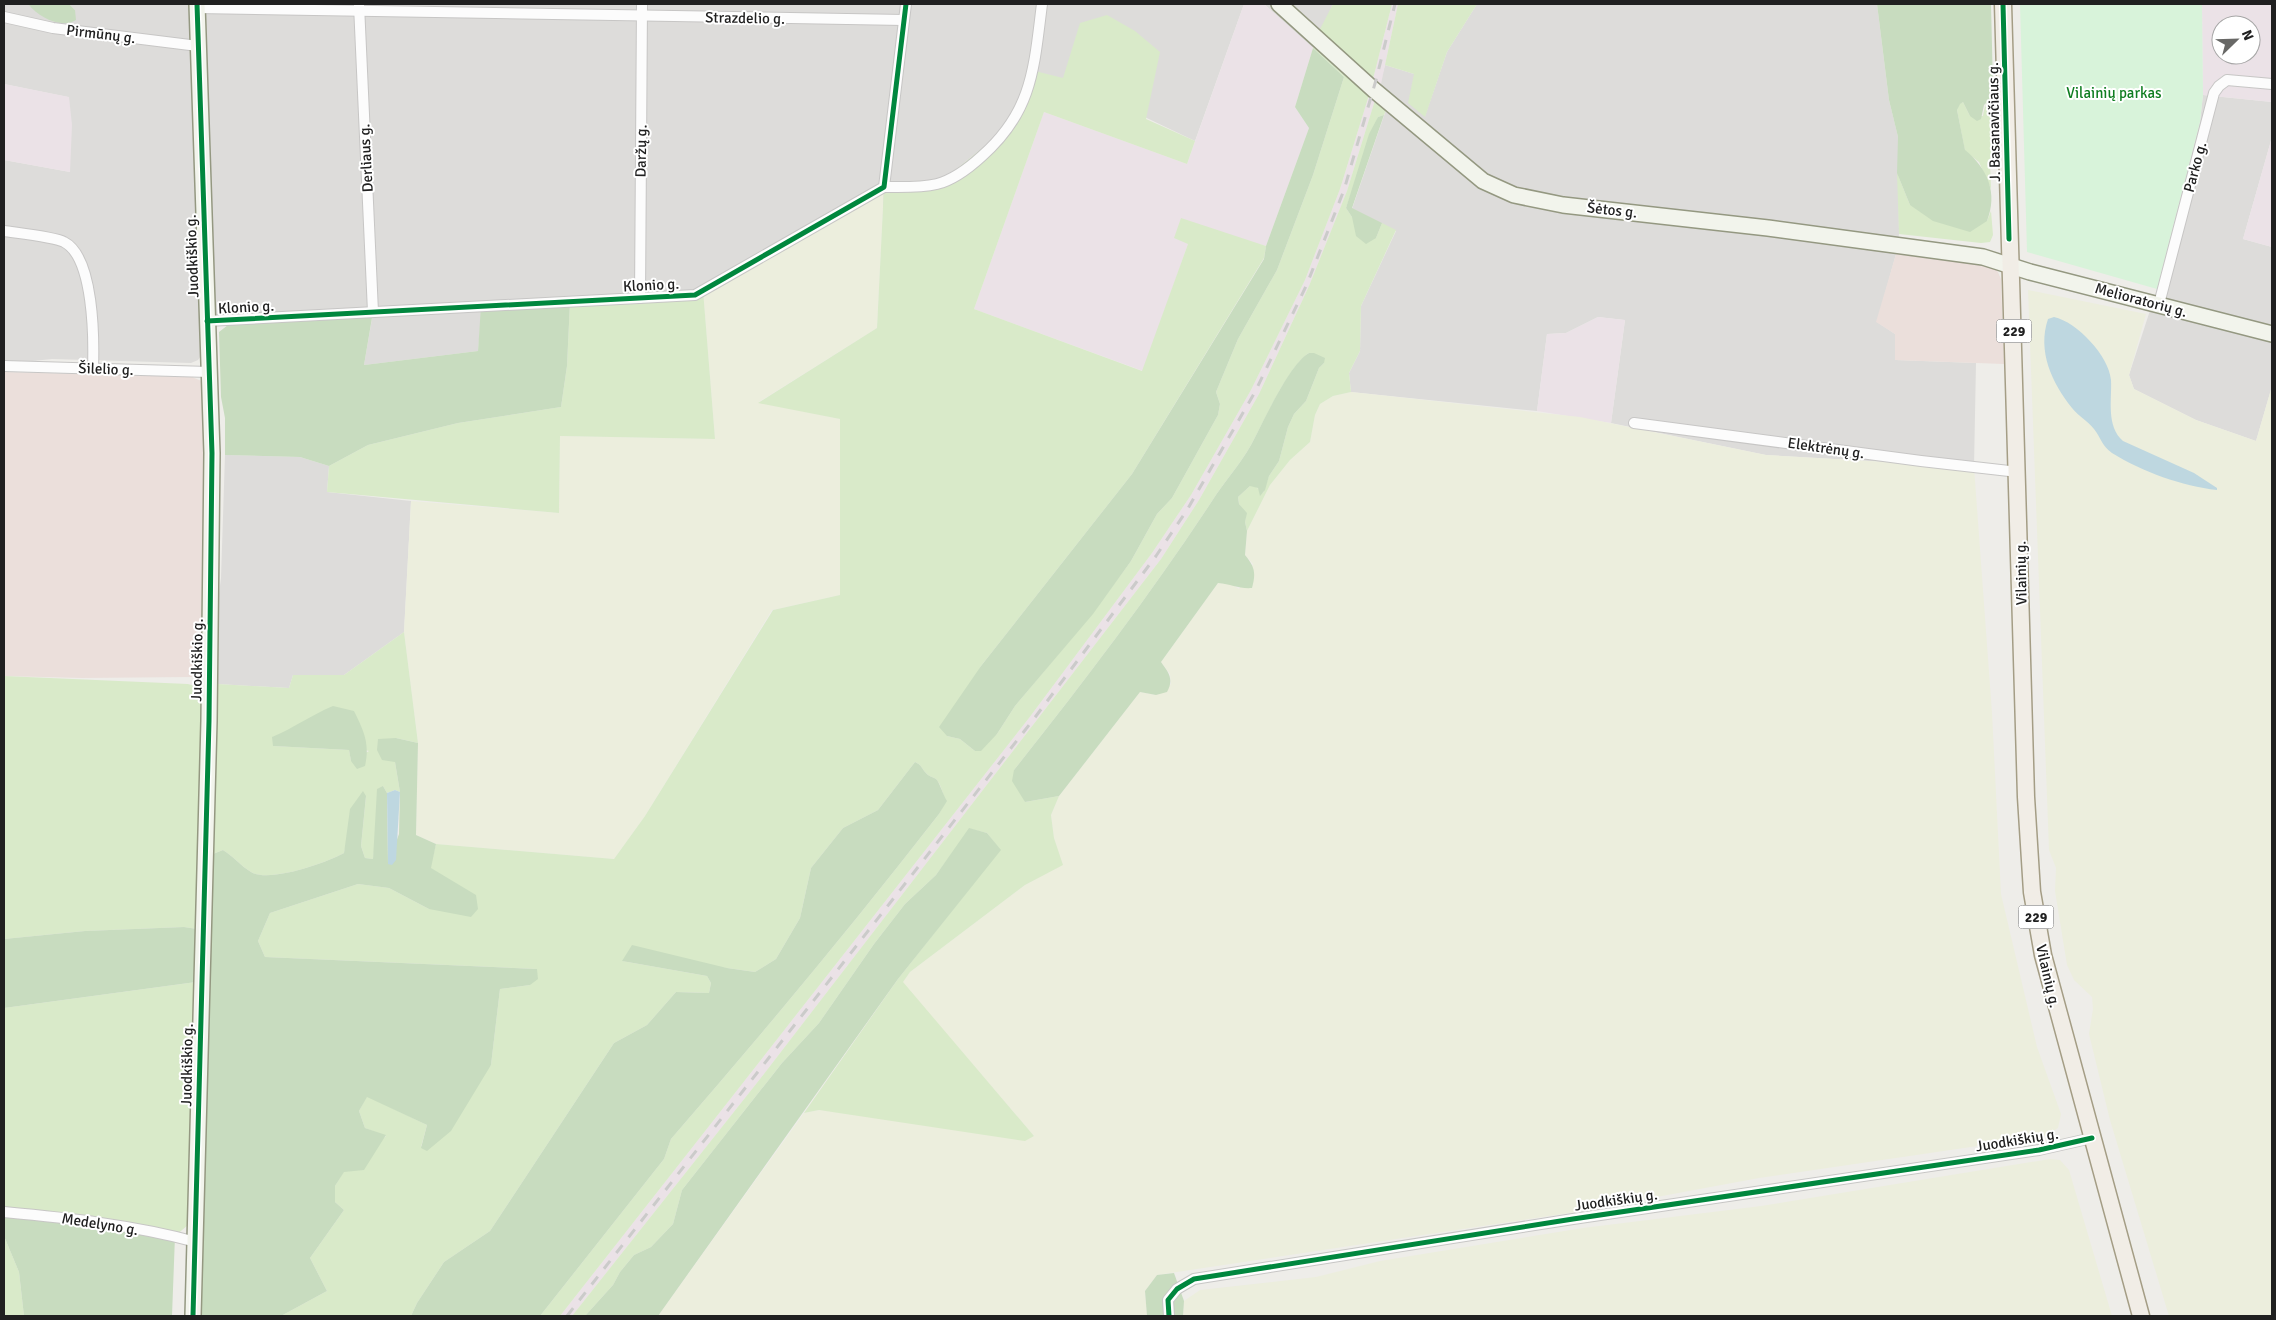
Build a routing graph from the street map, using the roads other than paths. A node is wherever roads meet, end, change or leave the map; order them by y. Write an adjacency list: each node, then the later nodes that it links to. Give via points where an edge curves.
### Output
1 (642, 4): 8 (street, Daržų g.)
2 (906, 4): 10 (street)
3 (1042, 4): 13 (street, via 1030,84 1013,123 996,144 959,174 938,184)
4 (1279, 4): 15 (street, Šėtos g., via 1374,90 1483,181 1498,189 1563,205 1768,228 1983,257)
5 (2003, 4): 15 (main road, J. Basanavičiaus g. / 229)
6 (197, 6): 7 (street, Strazdelio g.); 11 (street, Juodkiškio g.)
7 (359, 7): 8 (street, Strazdelio g.); 18 (street, Derliaus g.)
8 (642, 16): 10 (street, Strazdelio g.); 16 (street, Daržų g.)
9 (4, 18): 11 (street, Pirmūnų g., via 53,28)
10 (904, 20): 13 (street)
11 (198, 46): 19 (street, Juodkiškio g.)
12 (2272, 84): 17 (street, Parko g., via 2228,80 2214,93)
13 (884, 186): 16 (street, Klonio g., via 695,295)
14 (4, 231): 22 (street, via 64,242 78,253 93,317)
15 (2010, 265): 17 (street, Melioratorių g.); 25 (main road, J. Basanavičiaus g. / 229)
16 (640, 298): 18 (street, Klonio g.)
17 (2159, 304): 20 (street, Melioratorių g.)
18 (373, 312): 19 (street, Klonio g.)
19 (207, 321): 23 (street, Juodkiškio g.)
20 (2272, 334)
21 (4, 366): 22 (street, Šilelio g.)
22 (93, 369): 23 (street, Šilelio g.)
23 (208, 372): 29 (street, Juodkiškio g., via 212,453 209,681)
24 (1634, 423): 25 (street, Elektrėnų g.)
25 (2018, 472): 26 (main road, J. Basanavičiaus g. / 229)
26 (2019, 505): 27 (main road, Vilainių g. / 229, via 2026,797 2032,892 2049,981)
27 (2092, 1138): 31 (street, Juodkiškių g., via 2039,1150 1194,1279 1177,1289 1168,1300); 32 (main road, Vilainių g. / 229)
28 (4, 1212): 29 (street, Medelyno g., via 55,1217)
29 (196, 1242): 30 (street, Juodkiškio g.)
30 (193, 1316)
31 (1169, 1316)
32 (2140, 1316)

